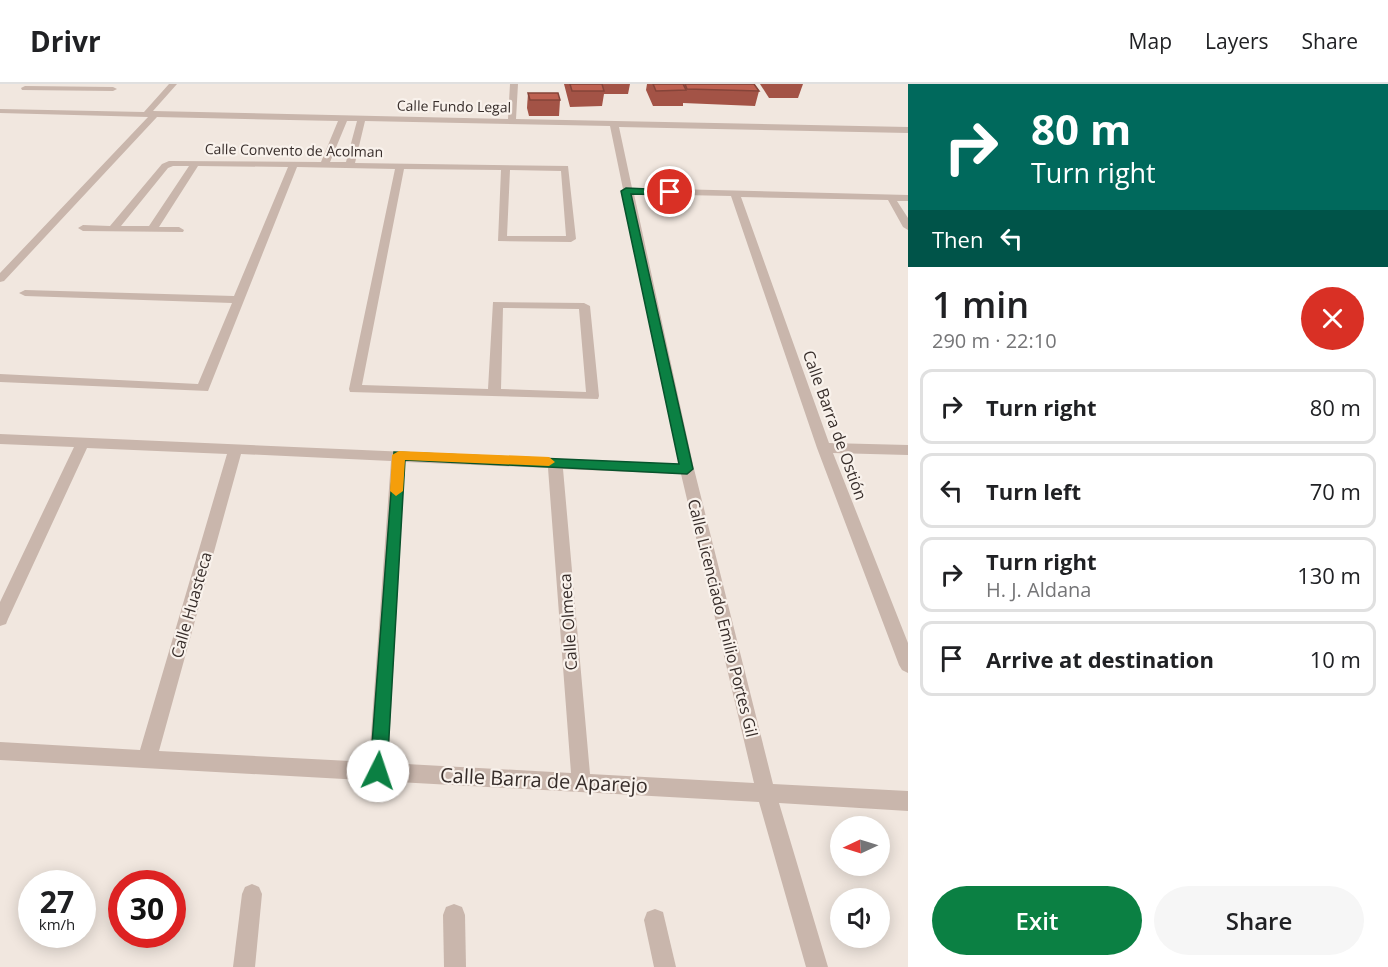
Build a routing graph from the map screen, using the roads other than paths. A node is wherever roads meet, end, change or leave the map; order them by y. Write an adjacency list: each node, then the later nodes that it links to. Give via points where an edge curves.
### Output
1 (173, 84): 10 (street)
2 (513, 84): 13 (street)
3 (73, 86): 4 (street); 5 (street); 6 (street)
4 (25, 88)
5 (113, 89)
6 (62, 96)
7 (54, 104): 9 (street)
8 (0, 111): 9 (street, Calle Fundo Legal)
9 (46, 112): 10 (street, Calle Fundo Legal)
10 (152, 113): 11 (street, Calle Fundo Legal); 31 (street)
11 (344, 117): 12 (street, Calle Fundo Legal); 18 (street)
12 (362, 118): 13 (street, Calle Fundo Legal); 19 (street)
13 (512, 122): 14 (street, Calle Fundo Legal)
14 (614, 124): 15 (street, Calle Fundo Legal); 22 (street, Calle Licenciado Emilio Portes Gil)
15 (908, 130)
16 (195, 163): 17 (street, Calle Convento de Acolman); 28 (street, Calle Convento de Acolman, via 165,166); 29 (street)
17 (294, 163): 18 (street, Calle Convento de Acolman); 33 (street)
18 (325, 164): 19 (street, Calle Convento de Acolman)
19 (350, 164): 20 (street, Calle Convento de Acolman)
20 (400, 165): 21 (street, Calle Convento de Acolman); 35 (street, via 355,389)
21 (506, 167): 21 (street, Calle Convento de Acolman, via 565,168 571,239 502,239)
22 (626, 191): 23 (street); 43 (street, Calle Licenciado Emilio Portes Gil)
23 (735, 194): 24 (street); 38 (street, Calle Barra de Ostión)
24 (891, 198): 25 (street); 26 (street)
25 (908, 198)
26 (908, 227)
27 (83, 228): 28 (street)
28 (113, 229): 29 (street)
29 (152, 230): 30 (street)
30 (179, 230)
31 (0, 279)
32 (25, 293): 33 (street)
33 (238, 300): 34 (street, via 203,388)
34 (0, 378)
35 (494, 393): 35 (street, via 592,396 584,306 497,304)
36 (0, 439): 37 (street)
37 (83, 442): 39 (street); 44 (street)
38 (824, 448): 40 (street); 45 (street, Calle Barra de Ostión)
39 (235, 450): 41 (street); 47 (street, Calle Huasteca)
40 (908, 450)
41 (399, 455): 42 (street); 48 (street)
42 (555, 462): 43 (street); 49 (street, Calle Olmeca)
43 (687, 469): 50 (street, Calle Licenciado Emilio Portes Gil)
44 (0, 619)
45 (908, 665)
46 (0, 751): 47 (street, Calle Barra de Aparejo)
47 (147, 759): 48 (street, Calle Barra de Aparejo)
48 (378, 771): 49 (street, Calle Barra de Aparejo)
49 (581, 782): 50 (street, Calle Barra de Aparejo)
50 (766, 793): 51 (street, Calle Barra de Aparejo); 58 (street, Calle Licenciado Emilio Portes Gil)
51 (908, 801)
52 (252, 894): 55 (street)
53 (453, 915): 56 (street)
54 (655, 920): 57 (street)
55 (244, 967)
56 (455, 967)
57 (664, 967)
58 (817, 967)

